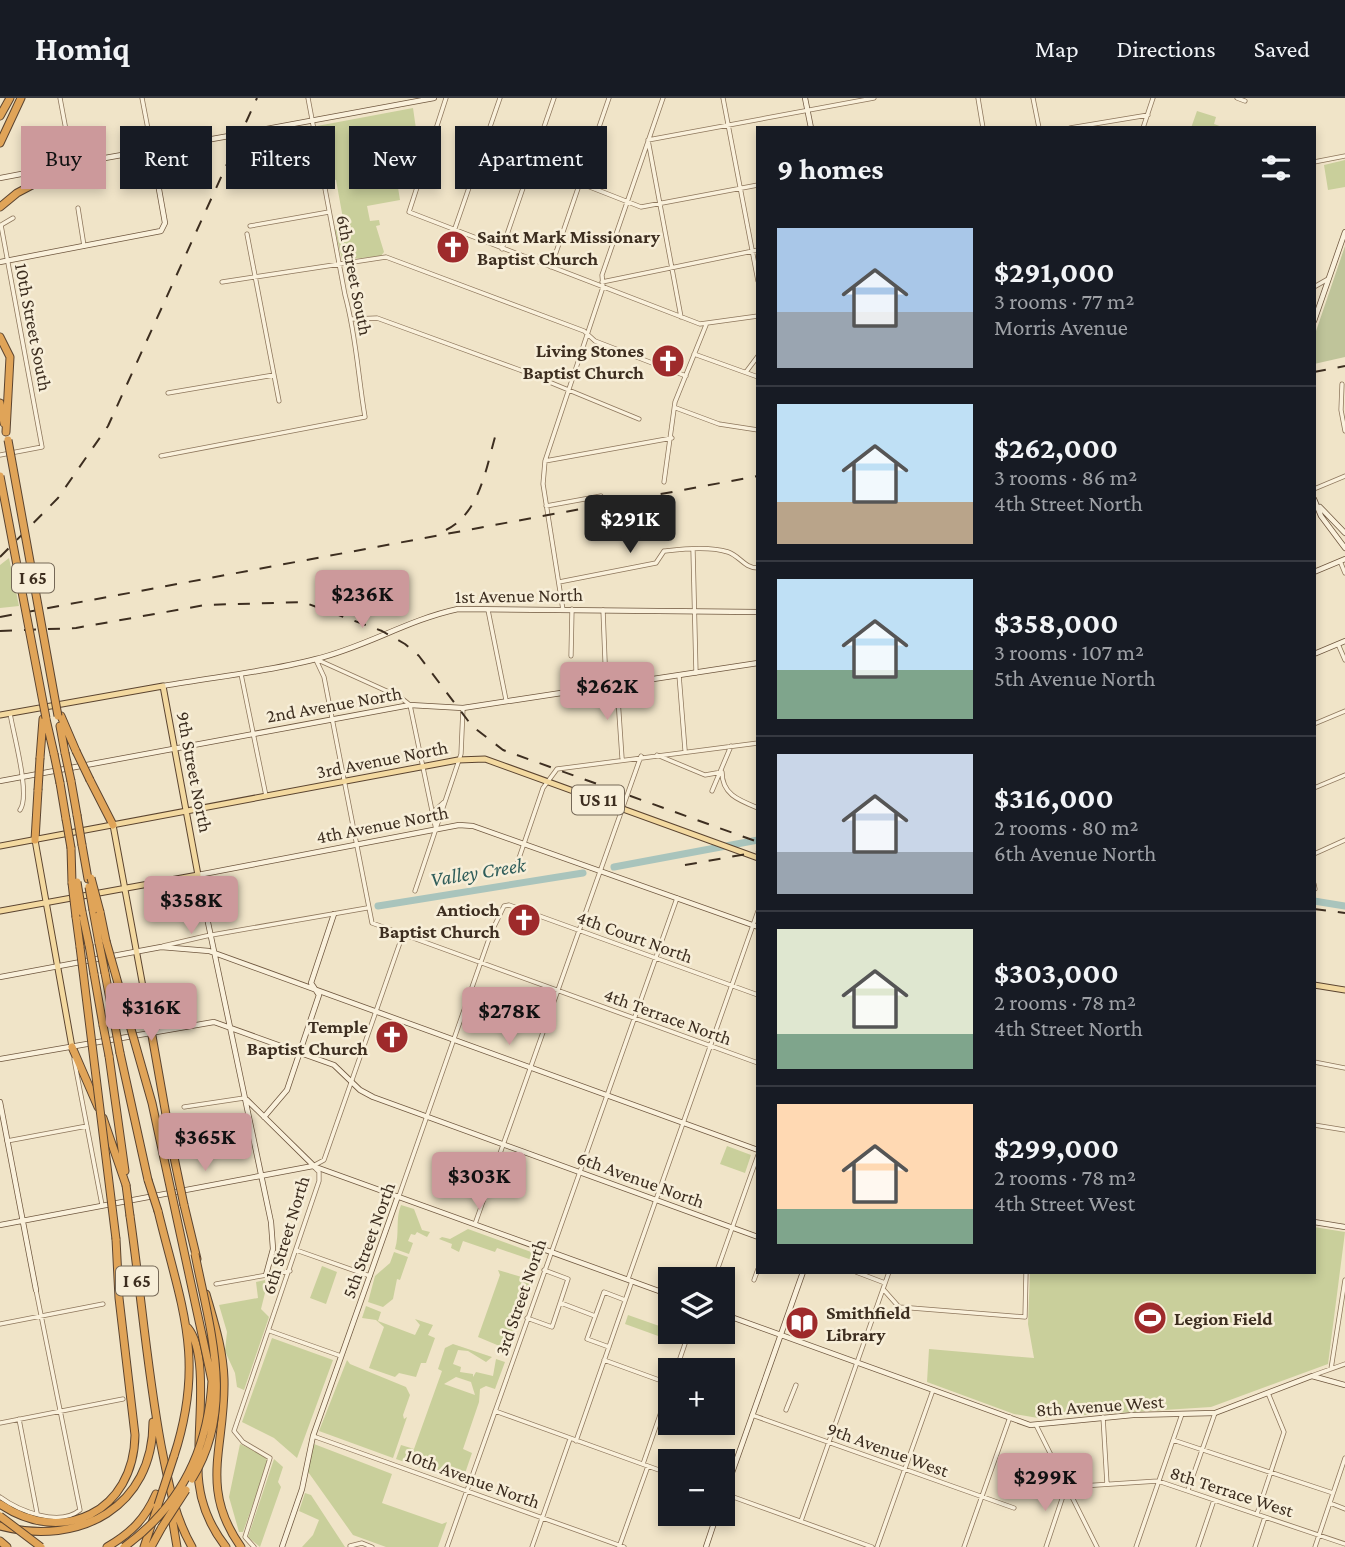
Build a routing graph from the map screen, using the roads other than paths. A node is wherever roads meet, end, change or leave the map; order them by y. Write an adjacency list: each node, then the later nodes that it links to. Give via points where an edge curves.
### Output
1 (10, 98): 22 (highway)
2 (21, 98): 36 (highway)
3 (60, 98): 25 (street)
4 (142, 98): 26 (street)
5 (308, 98): 23 (street, 6th Street South)
6 (434, 98): 23 (street)
7 (446, 98): 55 (street, via 408,209)
8 (500, 98): 55 (street)
9 (554, 98): 28 (street)
10 (609, 98): 29 (street)
11 (663, 98): 35 (street)
12 (723, 98): 24 (street)
13 (805, 98): 20 (street)
14 (874, 98): 20 (street)
15 (978, 98): 31 (street)
16 (1033, 98): 32 (street)
17 (1153, 98): 21 (street)
18 (1237, 98): 19 (street)
19 (1245, 101)
20 (807, 110): 24 (street); 30 (street)
21 (1148, 114): 33 (street); 34 (street)
22 (0, 116)
23 (311, 121): 27 (street); 52 (street, 6th Street South)
24 (728, 125): 35 (street); 42 (street)
25 (65, 126)
26 (147, 126)
27 (283, 126)
28 (544, 126)
29 (599, 126)
30 (811, 126)
31 (983, 126)
32 (1039, 126)
33 (1081, 126)
34 (1144, 126)
35 (648, 140): 48 (street); 49 (street)
36 (0, 143)
37 (1345, 156): 38 (street)
38 (1316, 162)
39 (21, 174): 40 (street)
40 (0, 178)
41 (756, 185): 42 (street)
42 (740, 188): 49 (street); 61 (street)
43 (25, 189): 50 (highway)
44 (159, 189): 58 (street, via 164,228)
45 (522, 189): 59 (street)
46 (578, 189): 65 (street)
47 (596, 189): 48 (street)
48 (627, 201): 49 (street, via 641,207); 71 (street, via 602,275)
49 (660, 203): 66 (street)
50 (0, 206)
51 (78, 208): 58 (street)
52 (329, 212): 54 (street); 64 (street, 6th Street South)
53 (13, 218): 62 (street, 10th Street South, via 1,225)
54 (250, 226)
55 (454, 231): 59 (street)
56 (1345, 232): 69 (street)
57 (247, 234): 68 (street)
58 (84, 246): 62 (street)
59 (502, 249): 65 (street)
60 (756, 250): 61 (street)
61 (751, 251): 66 (street); 67 (street)
62 (8, 261): 63 (street); 99 (street, 10th Street South, via 42,447)
63 (0, 262)
64 (338, 263): 68 (street); 78 (street, 6th Street South); 80 (street, via 386,257)
65 (551, 267): 71 (street)
66 (672, 267): 71 (street); 75 (street)
67 (756, 272)
68 (256, 277): 70 (street); 85 (street)
69 (1329, 277): 72 (street); 74 (street)
70 (222, 282)
71 (603, 285): 75 (street); 80 (street)
72 (1316, 286)
73 (1316, 300): 74 (street)
74 (1320, 305): 77 (street)
75 (679, 316): 79 (street)
76 (756, 316): 79 (street)
77 (1316, 316)
78 (352, 319): 89 (street, via 377,318); 100 (street, 6th Street South, via 365,417)
79 (706, 325): 82 (street)
80 (587, 334): 86 (street); 89 (street)
81 (0, 337): 97 (highway, via 10,357)
82 (694, 354): 84 (street); 86 (street)
83 (756, 359): 84 (street)
84 (746, 373): 87 (street)
85 (274, 375): 90 (street); 91 (street)
86 (686, 376): 93 (street)
87 (756, 376)
88 (1342, 384): 96 (street)
89 (567, 390): 94 (street); 101 (street)
90 (168, 393)
91 (279, 401)
92 (0, 403): 97 (highway, I 65)
93 (675, 408): 95 (street, via 719,424); 98 (street)
94 (639, 419)
95 (756, 430)
96 (1345, 431)
97 (7, 436): 142 (highway, I 65, bridge)
98 (672, 438): 101 (street); 104 (street)
99 (0, 455)
100 (161, 456)
101 (545, 461): 108 (street)
102 (0, 476): 143 (highway, I 65, bridge)
103 (1345, 476): 105 (street)
104 (664, 482)
105 (1316, 488)
106 (601, 496): 108 (street)
107 (1317, 505): 109 (street); 110 (street)
108 (546, 506): 116 (street)
109 (1345, 533)
110 (1345, 548)
111 (693, 550): 113 (street, via 726,551); 116 (street, via 664,551 656,563); 121 (street)
112 (1342, 560): 114 (street); 115 (street)
113 (756, 568)
114 (1316, 571)
115 (1345, 573)
116 (559, 582): 119 (street)
117 (488, 608): 119 (street, 1st Avenue North); 127 (street, 1st Avenue North, via 426,616); 136 (street)
118 (572, 609): 119 (street, 1st Avenue North); 120 (street, 1st Avenue North); 126 (street)
119 (562, 610)
120 (603, 610): 121 (street, 1st Avenue North); 135 (street)
121 (694, 612): 122 (street, 1st Avenue North); 131 (street)
122 (756, 612)
123 (1345, 641): 124 (street)
124 (1338, 644): 125 (street); 128 (street)
125 (1316, 653)
126 (571, 656)
127 (316, 659): 130 (street, 1st Avenue North); 137 (street); 144 (street)
128 (1345, 660)
129 (756, 663): 131 (street, 2nd Avenue North)
130 (241, 672): 134 (street, 1st Avenue North); 146 (street)
131 (696, 673): 132 (street, 2nd Avenue North)
132 (679, 675): 133 (street, 2nd Avenue North); 150 (street)
133 (617, 684): 135 (street, 2nd Avenue North); 153 (street)
134 (163, 685): 140 (main road, 1st Avenue North); 149 (main road, 9th Street North)
135 (606, 686): 136 (street, 2nd Avenue North)
136 (506, 701): 138 (street, 2nd Avenue North)
137 (410, 705): 138 (street, 2nd Avenue North); 144 (street, 2nd Avenue North); 155 (street)
138 (463, 708): 154 (street, via 463,747)
139 (1345, 711): 145 (street)
140 (10, 713): 141 (main road, 1st Avenue North); 158 (street)
141 (0, 715)
142 (60, 716): 171 (highway, bridge); 195 (highway, I 65, bridge)
143 (44, 718): 173 (highway, bridge); 196 (highway, I 65, bridge, via 60,783)
144 (332, 719): 146 (street, 2nd Avenue North); 160 (street)
145 (1316, 723)
146 (253, 733): 149 (street, 2nd Avenue North); 164 (street)
147 (756, 743): 148 (street)
148 (731, 746): 150 (street); 156 (street)
149 (174, 748): 158 (street, 2nd Avenue North); 169 (main road, 9th Street North)
150 (685, 751): 151 (street)
151 (655, 754): 152 (street); 156 (street, via 705,775)
152 (641, 755): 153 (street); 167 (street)
153 (622, 758): 161 (street, via 557,769)
154 (458, 760): 155 (main road, 3rd Avenue North / US 11); 161 (main road, 3rd Avenue North / US 11, via 485,759); 165 (street)
155 (422, 767): 160 (main road, 3rd Avenue North / US 11); 170 (street)
156 (722, 772): 163 (street); 166 (street, via 728,793)
157 (1345, 775): 162 (street)
158 (21, 777): 159 (street, 2nd Avenue North); 168 (street, via 24,801)
159 (0, 780)
160 (343, 782): 164 (main road, 3rd Avenue North / US 11); 176 (street)
161 (546, 782): 167 (main road, 3rd Avenue North / US 11); 175 (street)
162 (1316, 787)
163 (712, 791)
164 (266, 796): 169 (main road, 3rd Avenue North / US 11)
165 (447, 797): 170 (street); 172 (street)
166 (756, 807)
167 (622, 809): 179 (main road, 3rd Avenue North / US 11); 181 (street)
168 (20, 810)
169 (186, 811): 171 (main road, 3rd Avenue North / US 11); 182 (main road, 9th Street North)
170 (432, 814): 172 (street)
171 (113, 825): 173 (main road, 3rd Avenue North / US 11); 183 (main road)
172 (436, 830): 175 (street, 4th Avenue North, via 473,826); 176 (street, 4th Avenue North); 184 (street)
173 (34, 840): 177 (main road, 3rd Avenue North / US 11); 186 (main road)
174 (1345, 840): 178 (street)
175 (524, 842): 180 (street); 181 (street, 4th Avenue North)
176 (356, 845): 182 (street, 4th Avenue North); 188 (street)
177 (0, 846)
178 (1316, 853)
179 (756, 857)
180 (517, 864)
181 (600, 869): 185 (street, 4th Avenue North); 192 (street)
182 (198, 875): 183 (main road, 4th Avenue North); 194 (street, 9th Street North)
183 (125, 888): 186 (main road, 4th Avenue North); 198 (main road)
184 (415, 891)
185 (677, 898): 191 (street, 4th Avenue North); 200 (street, 3rd Street North)
186 (44, 902): 189 (main road, 4th Avenue North); 202 (main road)
187 (503, 906): 192 (street, 4th Court North); 201 (street, 5th Street North)
188 (367, 908): 190 (street); 193 (street, 4th Terrace North, via 372,923)
189 (0, 911)
190 (334, 914): 194 (street); 206 (street, via 311,983)
191 (755, 926): 205 (street)
192 (579, 930): 200 (street, 4th Court North); 207 (street)
193 (402, 934): 201 (street, 4th Terrace North); 210 (street, 6th Street North)
194 (212, 936): 197 (street); 199 (street, 9th Street North)
195 (103, 942): 282 (highway, I 65, bridge, via 120,1053); 354 (highway, bridge, via 152,1103 212,1381 207,1426 190,1475 164,1513)
196 (84, 946): 241 (highway, I 65, bridge, via 94,974 109,1056); 337 (highway, bridge, via 134,1455 123,1485 96,1512 66,1522 37,1522)
197 (161, 947): 198 (street); 199 (street)
198 (137, 952): 202 (street); 213 (main road)
199 (215, 954): 206 (street); 212 (street, 9th Street North)
200 (655, 958): 205 (street, 4th Court North); 211 (street, 3rd Street North)
201 (480, 962): 207 (street, 4th Terrace North); 214 (street, 5th Street North)
202 (57, 967): 203 (street); 216 (main road)
203 (0, 977)
204 (1316, 985): 208 (main road)
205 (731, 986): 209 (street, 4th Court North); 215 (street)
206 (317, 990): 210 (street); 217 (street)
207 (557, 990): 211 (street, 4th Terrace North); 221 (street)
208 (1345, 990)
209 (756, 994)
210 (374, 1011): 214 (street); 223 (street, 6th Street North)
211 (634, 1018): 215 (street, 4th Terrace North); 224 (street, 3rd Street North)
212 (231, 1027): 213 (street, 6th Avenue North, via 214,1022); 217 (street, 6th Avenue North); 225 (street, 9th Street North)
213 (151, 1030): 216 (street, 6th Avenue North); 254 (highway, bridge)
214 (453, 1040): 221 (street); 229 (street, 5th Street North)
215 (710, 1046): 219 (street, 4th Terrace North); 230 (street)
216 (72, 1047): 218 (street, 6th Avenue North); 232 (street); 241 (highway)
217 (299, 1052): 223 (street, 6th Avenue North, via 334,1065); 228 (street, via 286,1093)
218 (0, 1059)
219 (756, 1062)
220 (1316, 1062): 222 (street)
221 (530, 1068): 224 (street); 235 (street)
222 (1345, 1068)
223 (351, 1081): 229 (street, 6th Avenue North, via 373,1097); 238 (street, 6th Street North, via 324,1160)
224 (607, 1095): 230 (street); 239 (street, 3rd Street North)
225 (246, 1099): 227 (street); 228 (street); 240 (street, 9th Street North)
226 (0, 1102): 234 (street)
227 (184, 1107)
228 (264, 1116): 238 (street)
229 (427, 1116): 235 (street, 6th Avenue North); 242 (street, 5th Street North)
230 (683, 1123): 236 (street); 243 (street)
231 (1316, 1125): 233 (street)
232 (87, 1126): 234 (street); 244 (street)
233 (1345, 1130)
234 (7, 1140): 245 (street)
235 (502, 1144): 239 (street, 6th Avenue North); 248 (street)
236 (756, 1152)
237 (756, 1159): 249 (street)
238 (313, 1166): 240 (street); 242 (street); 252 (street, 6th Street North, via 320,1176)
239 (579, 1172): 243 (street, 6th Avenue North); 253 (street, 3rd Street North)
240 (262, 1175): 244 (street); 263 (street, 9th Street North, via 273,1249)
241 (126, 1185): 298 (highway, I 65, bridge)
242 (398, 1196): 248 (street); 264 (street, 5th Street North)
243 (656, 1199): 249 (street, 6th Avenue North); 265 (street)
244 (102, 1205): 245 (street)
245 (22, 1220): 247 (street); 271 (street)
246 (1316, 1222): 250 (street)
247 (0, 1224)
248 (475, 1224): 253 (street)
249 (732, 1227): 251 (street, 6th Avenue North); 255 (street)
250 (1345, 1227)
251 (756, 1236)
252 (296, 1250): 257 (street, 6th Street North); 264 (street)
253 (551, 1252): 256 (street, 3rd Street North); 265 (street)
254 (195, 1254): 356 (highway, bridge, via 215,1357 216,1419 201,1465); 360 (highway, bridge, via 220,1341 224,1402 216,1496)
255 (718, 1267)
256 (544, 1270): 275 (street, via 568,1279); 279 (street, 3rd Street North)
257 (290, 1271): 263 (street); 283 (street, 6th Street North)
258 (756, 1274): 266 (street)
259 (802, 1274): 284 (street)
260 (861, 1274): 268 (street)
261 (887, 1274): 268 (street)
262 (1026, 1274): 270 (street, via 1025,1317 900,1307)
263 (266, 1275): 269 (street)
264 (370, 1276): 286 (street, 5th Street North)
265 (630, 1280): 272 (street); 273 (street)
266 (754, 1280)
267 (1345, 1280): 274 (street)
268 (885, 1283): 270 (street)
269 (216, 1284)
270 (883, 1289): 288 (street)
271 (36, 1290): 278 (street)
272 (658, 1290)
273 (625, 1300): 277 (street, via 604,1292); 285 (street)
274 (1343, 1300): 290 (street)
275 (560, 1303): 277 (street); 279 (street, via 552,1327)
276 (103, 1304): 278 (street)
277 (595, 1316): 285 (street, via 587,1339)
278 (41, 1317): 281 (street); 300 (street)
279 (527, 1318): 301 (street, 3rd Street North)
280 (735, 1318): 284 (street, 8th Avenue West)
281 (0, 1324)
282 (187, 1327): 317 (highway, I 65, via 191,1384); 359 (highway, via 194,1335 199,1373 198,1481 209,1520)
283 (270, 1331): 286 (street); 361 (street, 6th Street North, via 234,1431 243,1442 269,1456 245,1537)
284 (780, 1335): 288 (street, 8th Avenue West); 304 (street)
285 (609, 1347): 287 (street)
286 (341, 1356): 311 (street, 5th Street North)
287 (604, 1360): 292 (street); 314 (street)
288 (857, 1362): 295 (street, 8th Avenue West); 315 (street)
289 (1345, 1363): 290 (street)
290 (1331, 1368): 291 (street)
291 (1312, 1376): 294 (street); 296 (street, 8th Avenue West)
292 (658, 1380)
293 (796, 1385): 299 (street)
294 (1345, 1385)
295 (933, 1390): 305 (street, 8th Avenue West); 322 (street)
296 (1268, 1393): 303 (street, 8th Avenue West); 324 (street, via 1284,1432)
297 (123, 1399): 300 (street)
298 (153, 1404): 326 (highway, I 65); 346 (highway, via 147,1471 114,1517 85,1532 52,1538 23,1535)
299 (786, 1410)
300 (60, 1411): 307 (street); 340 (street, via 80,1508 78,1513 66,1515)
301 (495, 1411): 312 (street); 329 (street, 3rd Street North)
302 (1182, 1413): 303 (street, 8th Avenue West); 306 (street, 8th Avenue West); 313 (street)
303 (1215, 1413): 316 (street)
304 (752, 1415): 315 (street, 9th Avenue West); 319 (street)
305 (1010, 1418): 310 (street, 8th Avenue West); 333 (street)
306 (1103, 1418): 310 (street, 8th Avenue West); 327 (street)
307 (19, 1419): 308 (street); 340 (street)
308 (0, 1423)
309 (658, 1423): 320 (street)
310 (1036, 1425): 328 (street)
311 (313, 1436): 329 (street, 10th Avenue North); 362 (street, 5th Street North, via 302,1489)
312 (570, 1438): 314 (street); 344 (street)
313 (1172, 1440): 316 (street); 325 (street)
314 (576, 1441): 320 (street)
315 (828, 1442): 322 (street, 9th Avenue West); 345 (street)
316 (1202, 1450): 324 (street); 330 (street)
317 (174, 1456): 353 (highway, bridge, via 144,1519); 355 (highway, I 65, bridge)
318 (1345, 1458): 321 (street)
319 (735, 1462)
320 (645, 1465): 323 (street); 351 (street)
321 (1344, 1466): 331 (street)
322 (905, 1469): 333 (street, 9th Avenue West); 367 (street)
323 (658, 1470)
324 (1271, 1473): 331 (street); 341 (street)
325 (1158, 1481): 327 (street, 8th Terrace West); 330 (street, 8th Terrace West); 371 (street)
326 (168, 1483): 357 (highway, I 65); 358 (highway)
327 (1107, 1484): 328 (street, 8th Terrace West)
328 (1066, 1487): 369 (street); 370 (street)
329 (467, 1491): 344 (street, 10th Avenue North); 364 (street, 3rd Street North)
330 (1188, 1491): 335 (street, 8th Terrace West)
331 (1333, 1493): 336 (street)
332 (0, 1497): 340 (street)
333 (982, 1497): 338 (street, 9th Avenue West); 368 (street)
334 (735, 1499): 345 (street)
335 (1214, 1500): 341 (street, 8th Terrace West); 372 (street)
336 (1330, 1503): 339 (street); 348 (street)
337 (0, 1504)
338 (1014, 1508)
339 (1345, 1509)
340 (37, 1514)
341 (1258, 1514): 343 (street, 8th Terrace West)
342 (0, 1516): 352 (highway, bridge)
343 (1265, 1517): 348 (street, 8th Terrace West); 373 (street)
344 (542, 1518): 351 (street, 10th Avenue North); 365 (street)
345 (801, 1521): 367 (street)
346 (0, 1526)
347 (713, 1526): 366 (street)
348 (1320, 1535): 349 (street, 8th Terrace West); 374 (street)
349 (1345, 1544)
350 (350, 1546): 363 (street, via 362,1543)
351 (621, 1546)
352 (41, 1547)
353 (107, 1547)
354 (124, 1547)
355 (144, 1547)
356 (151, 1547)
357 (177, 1547)
358 (192, 1547)
359 (226, 1547)
360 (241, 1547)
361 (254, 1547)
362 (282, 1547)
363 (372, 1547)
364 (447, 1547)
365 (532, 1547)
366 (706, 1547)
367 (875, 1547)
368 (964, 1547)
369 (1046, 1547)
370 (1097, 1547)
371 (1136, 1547)
372 (1198, 1547)
373 (1255, 1547)
374 (1315, 1547)

